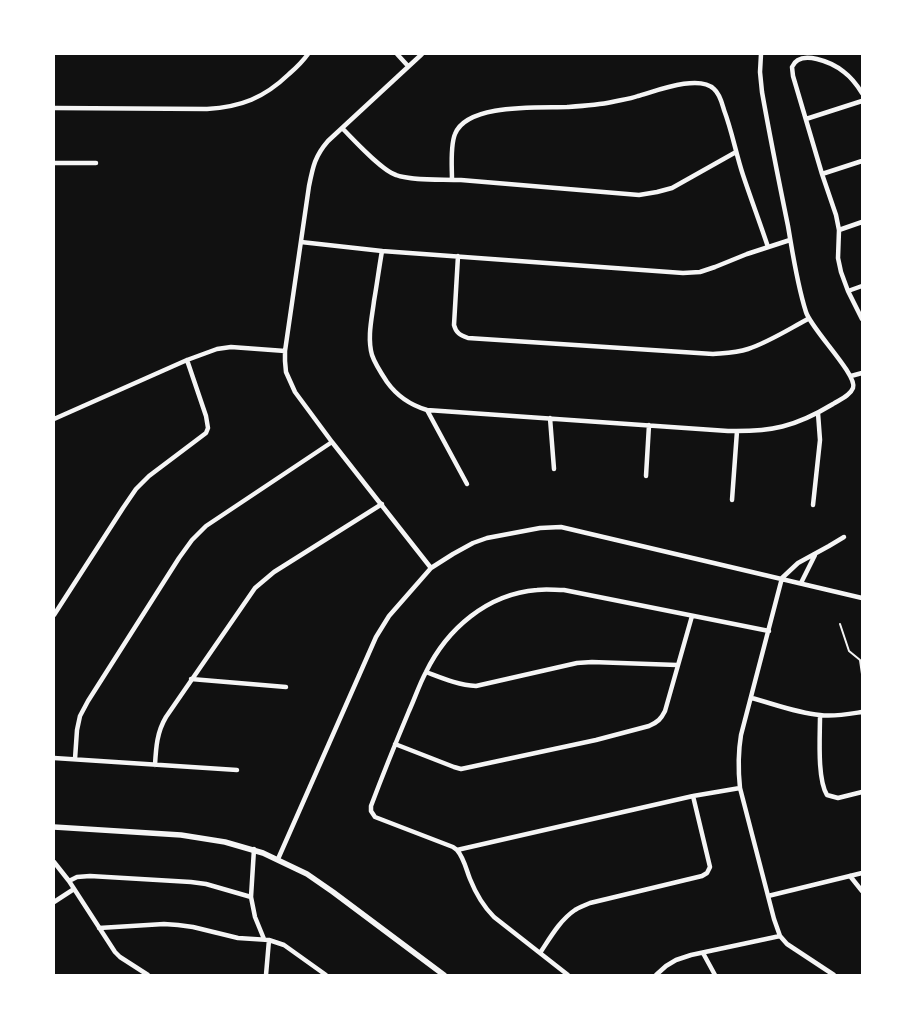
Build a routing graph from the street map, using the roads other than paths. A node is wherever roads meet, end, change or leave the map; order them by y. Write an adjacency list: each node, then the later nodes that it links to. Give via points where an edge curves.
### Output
1 (308, 54): 8 (street, via 271,89 257,98 226,108)
2 (397, 54): 5 (street)
3 (422, 54): 5 (street)
4 (761, 54): 19 (street, via 762,92)
5 (408, 66): 10 (street)
6 (862, 93): 9 (street, via 846,73 832,64 800,59 792,71)
7 (862, 101): 9 (street)
8 (54, 108)
9 (806, 119): 15 (street)
10 (342, 128): 16 (street, via 396,176); 20 (street, via 320,150 314,161)
11 (736, 152): 16 (street, via 672,188 639,195); 16 (street, via 718,94 708,85 691,83 607,103 522,107 476,116 464,123 454,136); 21 (street)
12 (862, 161): 15 (street)
13 (54, 163): 14 (street)
14 (96, 163)
15 (822, 174): 18 (street)
16 (452, 180)
17 (862, 222): 18 (street)
18 (839, 230): 25 (street, via 838,258)
19 (790, 240): 21 (street); 26 (street)
20 (301, 242): 22 (street); 28 (street)
21 (768, 247): 23 (street, via 700,272 683,273)
22 (382, 251): 23 (street); 32 (street, via 371,324 372,355 391,387 403,400)
23 (458, 256): 26 (street, via 454,324 458,333 468,338 731,353 765,342)
24 (862, 286): 25 (street)
25 (848, 292): 27 (street)
26 (808, 319): 31 (street)
27 (862, 319)
28 (285, 350): 29 (street, via 231,347); 38 (street, via 286,372 295,392)
29 (187, 360): 35 (street); 51 (street, via 206,416 206,433 149,476 136,490)
30 (862, 373): 31 (street)
31 (851, 376): 33 (street, via 853,388 844,398)
32 (427, 410): 34 (street); 41 (street)
33 (818, 413): 37 (street, via 775,429); 44 (street, via 820,440)
34 (550, 418): 36 (street); 39 (street)
35 (54, 419)
36 (650, 426): 37 (street); 40 (street)
37 (738, 431): 42 (street)
38 (332, 442): 43 (street); 65 (street, via 206,526 192,540 88,701 80,716)
39 (554, 469)
40 (646, 476)
41 (467, 484)
42 (732, 500)
43 (382, 504): 47 (street); 58 (street, via 254,588)
44 (813, 505)
45 (844, 537): 46 (street)
46 (815, 554): 48 (street, via 798,563); 49 (street)
47 (431, 568): 48 (street, via 487,538 561,527); 74 (street, via 389,616 376,637)
48 (782, 578): 49 (street); 54 (street)
49 (801, 583): 50 (street)
50 (862, 598)
51 (54, 615)
52 (692, 616): 54 (street); 55 (street); 56 (street, via 564,590 519,593 486,606 462,622 441,646)
53 (840, 624): 57 (lane, via 849,651 860,660)
54 (769, 631): 60 (street)
55 (677, 665): 56 (street, via 577,663 476,686 456,683); 63 (street, via 665,711 650,726 461,769)
56 (426, 672): 63 (street)
57 (862, 674)
58 (191, 679): 59 (street); 66 (street, via 160,726)
59 (286, 687)
60 (752, 698): 62 (street); 68 (street, via 738,753)
61 (862, 712): 62 (street)
62 (820, 716): 69 (street, via 824,790 832,798)
63 (395, 744): 73 (street, via 371,806 372,814)
64 (54, 758): 65 (street)
65 (75, 759): 66 (street)
66 (155, 765): 67 (street)
67 (237, 770)
68 (740, 788): 70 (street); 81 (street)
69 (862, 792)
70 (693, 796): 73 (street); 87 (street, via 710,867 707,873 577,908 561,923)
71 (54, 827): 72 (street, via 181,835)
72 (254, 850): 74 (street); 82 (street)
73 (458, 850): 87 (street, via 483,906)
74 (278, 860): 92 (street, via 333,892)
75 (54, 862): 78 (street)
76 (862, 873): 77 (street)
77 (850, 876): 80 (street); 81 (street)
78 (68, 881): 79 (street); 82 (street, via 90,876 191,882)
79 (74, 889): 83 (street); 84 (street)
80 (862, 892)
81 (768, 896): 85 (street)
82 (251, 897): 86 (street, via 255,917)
83 (54, 902)
84 (99, 928): 86 (street, via 164,924 238,938); 89 (street, via 115,952)
85 (780, 936): 88 (street); 96 (street, via 795,950)
86 (266, 939): 90 (street); 91 (street, via 284,946)
87 (540, 953): 93 (street)
88 (703, 953): 94 (street, via 676,960); 95 (street)
89 (148, 975)
90 (266, 975)
91 (326, 975)
92 (444, 975)
93 (568, 975)
94 (656, 975)
95 (715, 975)
96 (834, 975)

